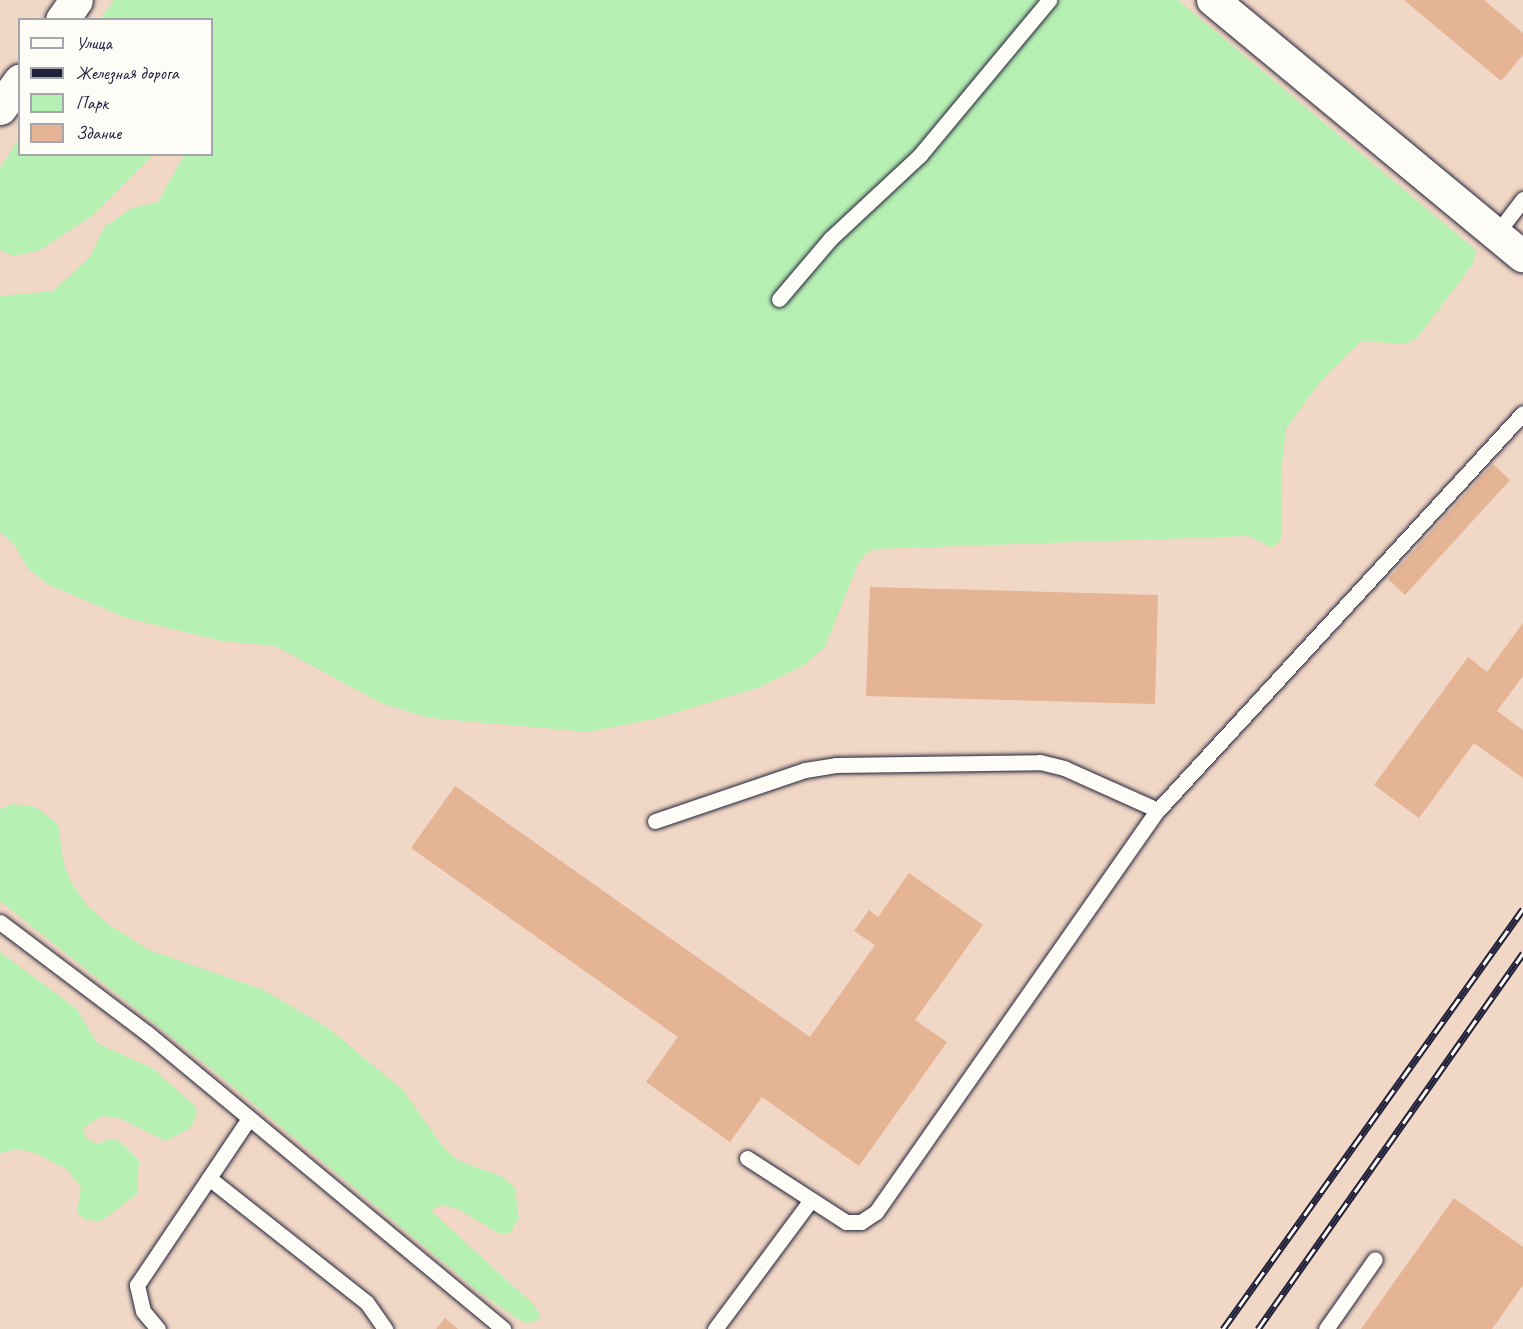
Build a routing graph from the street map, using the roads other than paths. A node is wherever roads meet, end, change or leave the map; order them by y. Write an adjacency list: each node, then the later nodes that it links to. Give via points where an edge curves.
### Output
1 (76, 0): 4 (main road)
2 (1049, 0): 10 (lane, via 920,155 830,239)
3 (1213, 0): 8 (street)
4 (63, 18)
5 (18, 83): 6 (main road)
6 (0, 108)
7 (1523, 199): 8 (lane)
8 (1497, 233): 9 (street)
9 (1523, 256)
10 (779, 299)
11 (1523, 413): 12 (lane)
12 (1158, 810): 13 (lane, via 1064,768 1040,762 836,765 805,770); 18 (lane, via 876,1212 861,1222 846,1222)
13 (655, 821)
14 (0, 922): 15 (lane, via 147,1032)
15 (248, 1120): 17 (lane); 22 (lane)
16 (747, 1158): 18 (lane)
17 (209, 1178): 20 (lane, via 137,1286 143,1311); 21 (lane, via 367,1303)
18 (810, 1200): 23 (lane)
19 (1375, 1259): 24 (lane)
20 (158, 1329)
21 (384, 1329)
22 (504, 1329)
23 (715, 1329)
24 (1326, 1329)

